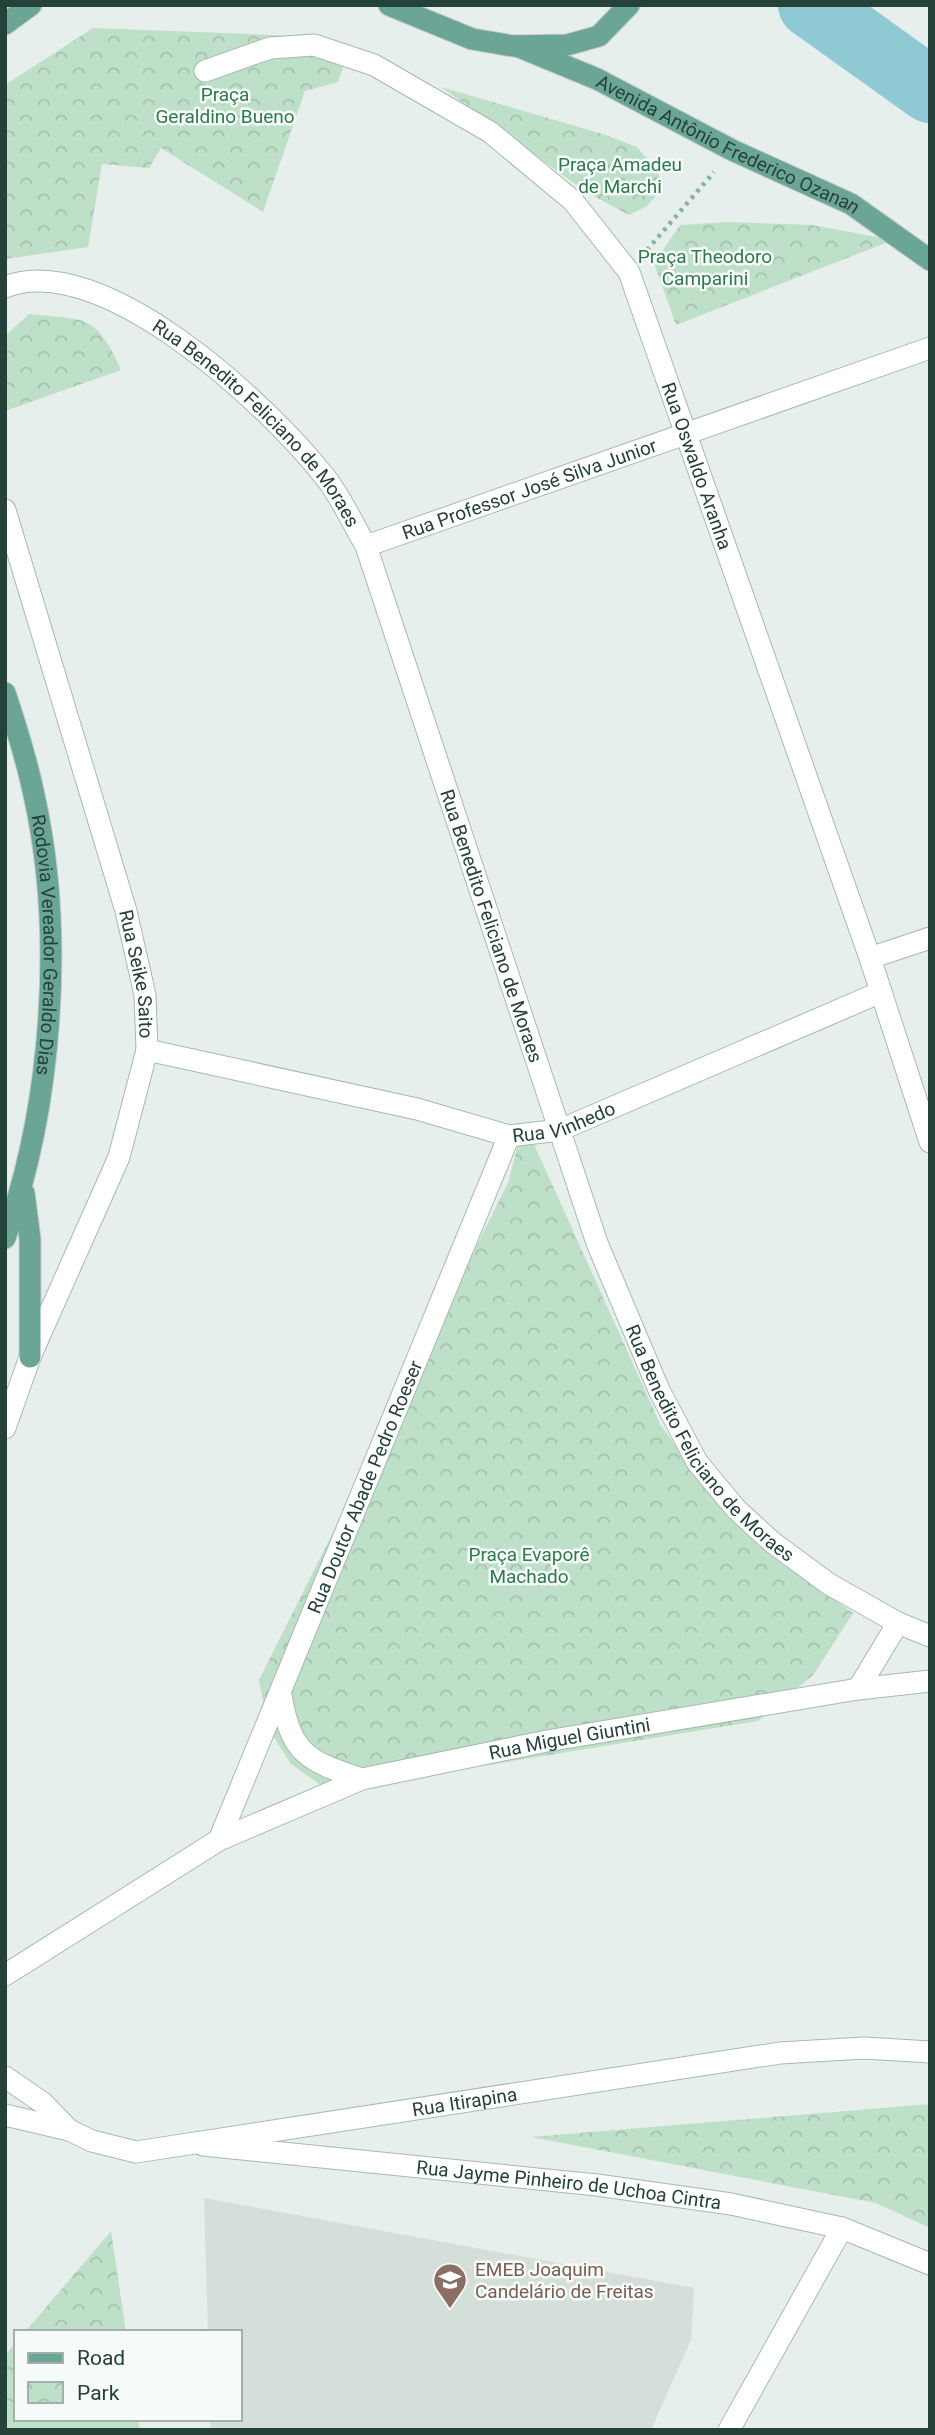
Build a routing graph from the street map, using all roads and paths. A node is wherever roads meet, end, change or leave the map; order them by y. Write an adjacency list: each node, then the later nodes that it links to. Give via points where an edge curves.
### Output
1 (31, 5): 4 (main road)
2 (389, 5): 5 (main road, via 472,39)
3 (629, 6): 5 (main road, via 598,36 567,45)
4 (5, 24)
5 (517, 46): 7 (main road, Avenida Antônio Frederico Ozanan, via 597,79)
6 (205, 71): 9 (street, Rua Oswaldo Aranha, via 270,48 314,45 374,65 490,132 573,201)
7 (732, 150): 8 (main road, Avenida Antônio Frederico Ozanan, via 851,204); 9 (path)
8 (930, 260)
9 (629, 272): 12 (street, Rua Oswaldo Aranha)
10 (5, 287): 14 (street, Rua Benedito Feliciano de Moraes, via 43,278 66,283 107,298 173,335 262,406 327,478)
11 (930, 348): 12 (street, Rua Professor José Silva Junior)
12 (683, 433): 14 (street, Rua Professor José Silva Junior); 17 (street, Rua Oswaldo Aranha)
13 (5, 509): 19 (street, Rua Seike Saito, via 126,911 145,995)
14 (366, 546): 20 (street, Rua Benedito Feliciano de Moraes)
15 (5, 693): 23 (main road, Rodovia Vereador Geraldo Dias, via 35,796 47,879 50,962 42,1100)
16 (930, 937): 17 (street)
17 (870, 958): 18 (street, Rua Oswaldo Aranha)
18 (881, 992): 20 (street, Rua Vinhedo); 22 (street, Rua Oswaldo Aranha)
19 (147, 1050): 21 (street, Rua Vinhedo, via 417,1109); 25 (street, Rua Seike Saito, via 119,1157)
20 (560, 1129): 21 (street, Rua Vinhedo); 27 (street, Rua Benedito Feliciano de Moraes, via 597,1242 659,1390 696,1462 772,1542 829,1584)
21 (509, 1136): 31 (street, Rua Doutor Abade Pedro Roeser)
22 (930, 1142)
23 (23, 1188): 24 (main road, Rodovia Vereador Geraldo Dias); 25 (main road, via 30,1239)
24 (5, 1238)
25 (30, 1357): 26 (street, Rua Seike Saito)
26 (5, 1428)
27 (898, 1623): 28 (street, Rua Benedito Feliciano de Moraes); 30 (street)
28 (930, 1636)
29 (930, 1681): 30 (street, Rua Miguel Giuntini)
30 (858, 1689): 32 (street, Rua Miguel Giuntini, via 547,1741)
31 (281, 1695): 32 (street, via 287,1730 302,1751 327,1768); 33 (street, Rua Doutor Abade Pedro Roeser)
32 (362, 1779): 33 (street, Rua Miguel Giuntini)
33 (219, 1840): 34 (street, Rua Miguel Giuntini)
34 (5, 1975)
35 (930, 2052): 39 (street, Rua Itirapina, via 864,2048 780,2053)
36 (5, 2077): 38 (street, via 43,2103)
37 (5, 2115): 38 (street, Rua Itirapina)
38 (69, 2130): 39 (street, Rua Itirapina, via 136,2152)
39 (199, 2145): 40 (street, Rua Jayme Pinheiro de Uchoa Cintra, via 597,2185 731,2204)
40 (842, 2228): 41 (street, Rua Jayme Pinheiro de Uchoa Cintra); 42 (street)
41 (930, 2264)
42 (729, 2430)

